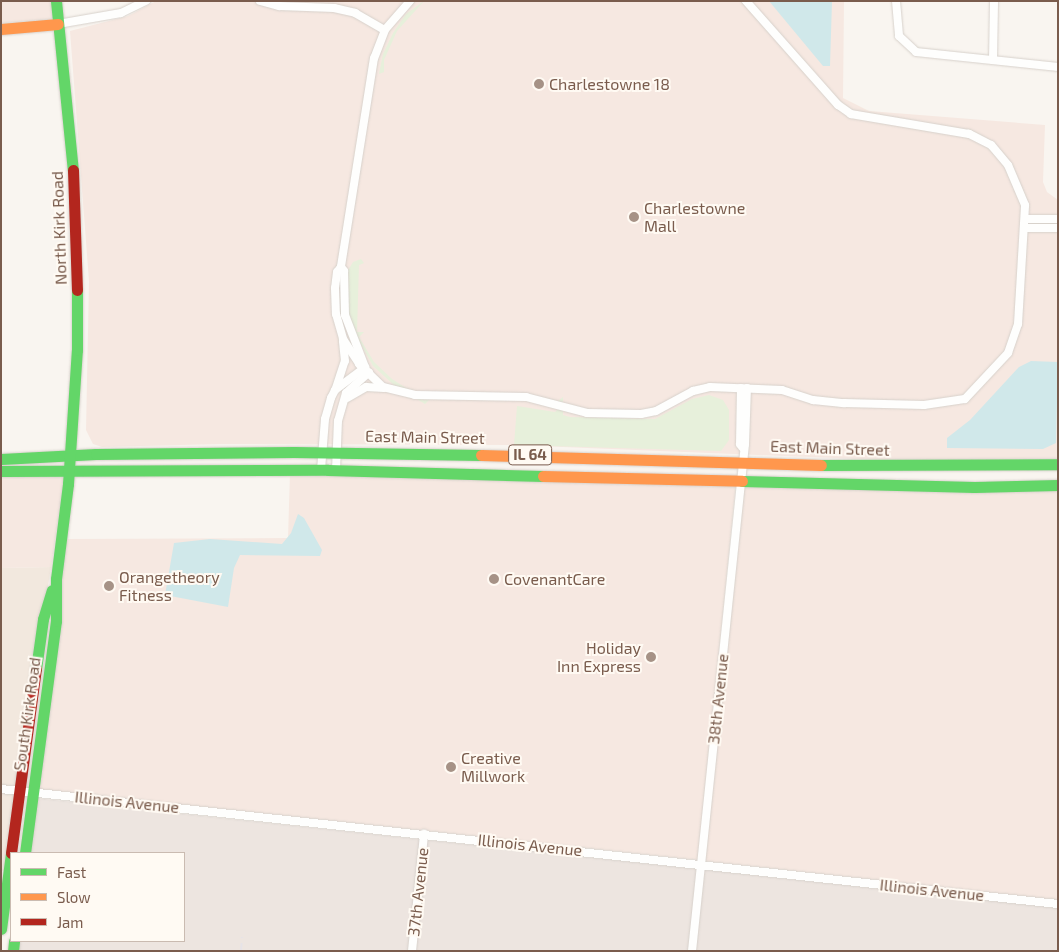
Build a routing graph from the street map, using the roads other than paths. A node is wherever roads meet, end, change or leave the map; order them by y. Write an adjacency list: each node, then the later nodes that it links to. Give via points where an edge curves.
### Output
1 (56, 1): 8 (main road, North Kirk Road)
2 (146, 1): 8 (street, via 121,13)
3 (260, 1): 10 (street, via 279,6 334,8 355,13)
4 (410, 1): 10 (street)
5 (746, 1): 14 (street, via 838,105 851,114 956,130 992,145 1019,184 1025,205)
6 (896, 1): 11 (street, via 899,36 916,52)
7 (994, 1): 11 (street)
8 (58, 24): 9 (main road); 25 (main road, North Kirk Road, via 72,154 77,244 77,350)
9 (1, 29)
10 (385, 30): 16 (street, via 374,58)
11 (993, 60): 12 (street)
12 (1058, 67)
13 (1058, 219): 14 (street)
14 (1025, 224): 15 (street); 20 (street, via 1020,313 1012,344 1001,363 965,399 924,405 822,402 782,390)
15 (1058, 228)
16 (341, 267): 17 (street, via 337,272 335,299); 18 (street, via 344,271 345,314)
17 (343, 339): 18 (street); 21 (street, via 345,361)
18 (367, 369): 19 (street); 21 (street); 22 (street, via 346,393)
19 (386, 388): 20 (street, via 415,395 526,398 586,412 641,414 656,411 693,391); 22 (street, via 366,387)
20 (744, 388): 27 (street, 38th Avenue, via 745,444)
21 (335, 390): 23 (street, via 326,410)
22 (347, 398): 24 (street, via 338,421)
23 (323, 453): 24 (main road, East Main Street / IL 64); 25 (main road, East Main Street / IL 64); 30 (street)
24 (338, 453): 27 (main road, East Main Street / IL 64); 31 (street)
25 (70, 455): 26 (main road, East Main Street / IL 64); 29 (main road, South Kirk Road)
26 (1, 459)
27 (741, 461): 28 (main road, East Main Street / IL 64, via 856,466); 33 (street, 38th Avenue)
28 (1058, 464)
29 (69, 470): 30 (main road, East Main Street / IL 64); 32 (main road, East Main Street / IL 64); 35 (main road, South Kirk Road)
30 (321, 470): 31 (main road, East Main Street / IL 64)
31 (336, 470): 33 (main road, East Main Street / IL 64)
32 (1, 471)
33 (740, 479): 34 (main road, East Main Street / IL 64, via 974,487); 43 (street, 38th Avenue)
34 (1058, 485)
35 (56, 579): 37 (main road, South Kirk Road, via 43,620); 38 (main road, South Kirk Road, via 56,621)
36 (1, 789): 37 (street, Illinois Avenue)
37 (20, 791): 38 (street, Illinois Avenue); 40 (main road, South Kirk Road)
38 (33, 792): 39 (street, Illinois Avenue); 41 (main road, South Kirk Road)
39 (424, 834): 43 (street, Illinois Avenue); 46 (street, 37th Avenue)
40 (11, 852)
41 (25, 852)
42 (10, 861): 45 (main road, South Kirk Road)
43 (702, 864): 44 (street, Illinois Avenue); 47 (street, 38th Avenue)
44 (1058, 904)
45 (1, 929)
46 (412, 951)
47 (692, 951)

